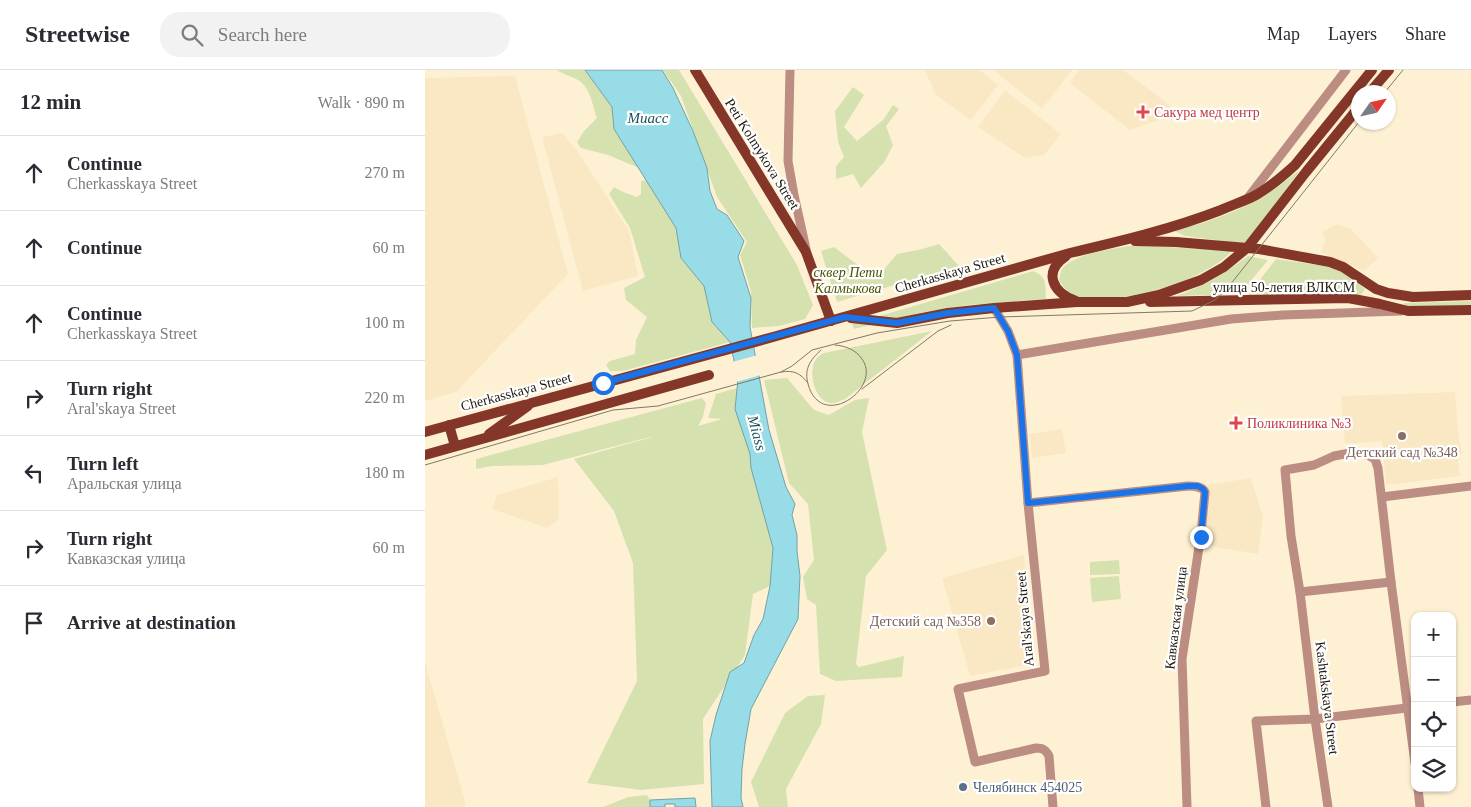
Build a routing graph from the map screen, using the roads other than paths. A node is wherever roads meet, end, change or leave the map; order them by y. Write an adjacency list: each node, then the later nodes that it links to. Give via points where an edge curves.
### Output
1 (695, 70): 11 (main road, Peti Kolmykova Street)
2 (790, 70): 11 (street, Peti Kolmykova Street, via 788,160)
3 (1346, 70): 8 (street)
4 (1372, 70): 8 (main road, Cherkasskaya Street, via 1295,165)
5 (1389, 70): 6 (main road)
6 (1376, 85)
7 (1351, 117): 10 (main road)
8 (1247, 200): 9 (main road, Cherkasskaya Street, via 1200,218)
9 (1115, 242): 10 (main road, улица 50-летия ВЛКСМ, via 1151,240); 12 (main road, Cherkasskaya Street)
10 (1247, 248): 13 (main road, улица 50-летия ВЛКСМ, via 1330,262 1388,293 1413,297); 15 (main road, via 1201,280)
11 (806, 252): 20 (main road, Peti Kolmykova Street)
12 (1070, 253): 14 (main road, via 1056,263 1052,276 1059,291); 19 (main road, Cherkasskaya Street)
13 (1471, 295)
14 (1077, 302): 15 (main road); 16 (main road)
15 (1127, 302): 18 (main road, улица 50-летия ВЛКСМ, via 1348,298)
16 (994, 308): 19 (main road, via 897,323); 21 (street, Aral'skaya Street)
17 (1471, 310): 18 (main road, улица 50-летия ВЛКСМ)
18 (1408, 311): 21 (street, via 1231,319)
19 (845, 317): 20 (main road, Cherkasskaya Street)
20 (831, 321): 23 (main road, Cherkasskaya Street)
21 (1017, 355): 31 (street, Aral'skaya Street)
22 (709, 375): 26 (main road)
23 (534, 402): 24 (main road, Cherkasskaya Street); 26 (main road)
24 (449, 424): 25 (main road, Cherkasskaya Street); 27 (main road)
25 (425, 432)
26 (482, 439): 27 (main road)
27 (455, 446): 28 (main road)
28 (425, 455)
29 (1471, 486): 30 (street)
30 (1382, 498): 32 (street); 33 (street, Kashtakskaya Street, via 1378,468 1375,459 1368,455 1350,453 1314,465 1285,470)
31 (1028, 503): 40 (street, Aral'skaya Street, via 1045,672 958,689 975,762 1042,748 1049,756); 41 (street, Кавказская улица, via 1188,486 1198,486 1205,492 1181,659)
32 (1391, 582): 33 (street); 35 (street)
33 (1300, 592): 38 (street, Kashtakskaya Street)
34 (1471, 700): 36 (street)
35 (1411, 702)
36 (1456, 702)
37 (1411, 707): 38 (street)
38 (1315, 719): 42 (street, via 1256,721); 43 (street, Kashtakskaya Street)
39 (1418, 792): 44 (street)
40 (1053, 807)
41 (1187, 807)
42 (1266, 807)
43 (1328, 807)
44 (1420, 807)

